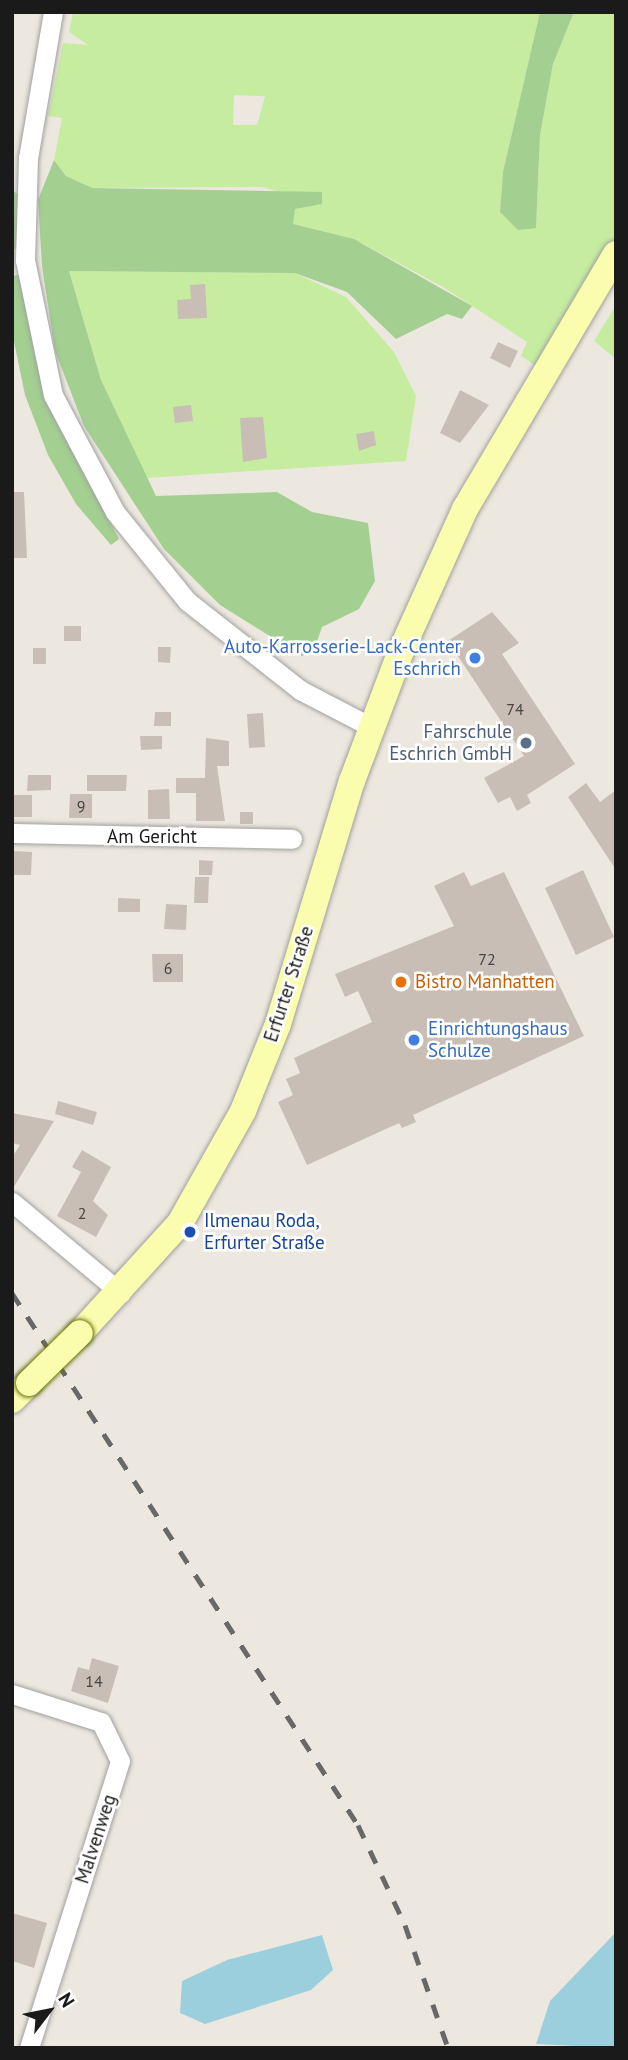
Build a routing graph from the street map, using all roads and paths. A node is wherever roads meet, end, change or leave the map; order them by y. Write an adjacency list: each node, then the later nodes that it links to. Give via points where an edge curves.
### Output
1 (53, 12): 3 (street, via 28,158 25,260 53,395 115,512 187,601 300,690)
2 (616, 254): 3 (main road, Erfurter Straße, via 466,509)
3 (371, 727): 7 (main road, Erfurter Straße, via 278,1024 243,1111 180,1223)
4 (12, 833): 5 (street, Am Gericht)
5 (292, 839)
6 (12, 1202): 7 (street)
7 (121, 1293): 8 (main road, Erfurter Straße, bridge)
8 (18, 1391)
9 (12, 1694): 10 (street, Malvenweg, via 101,1721 120,1761)
10 (29, 2048)

